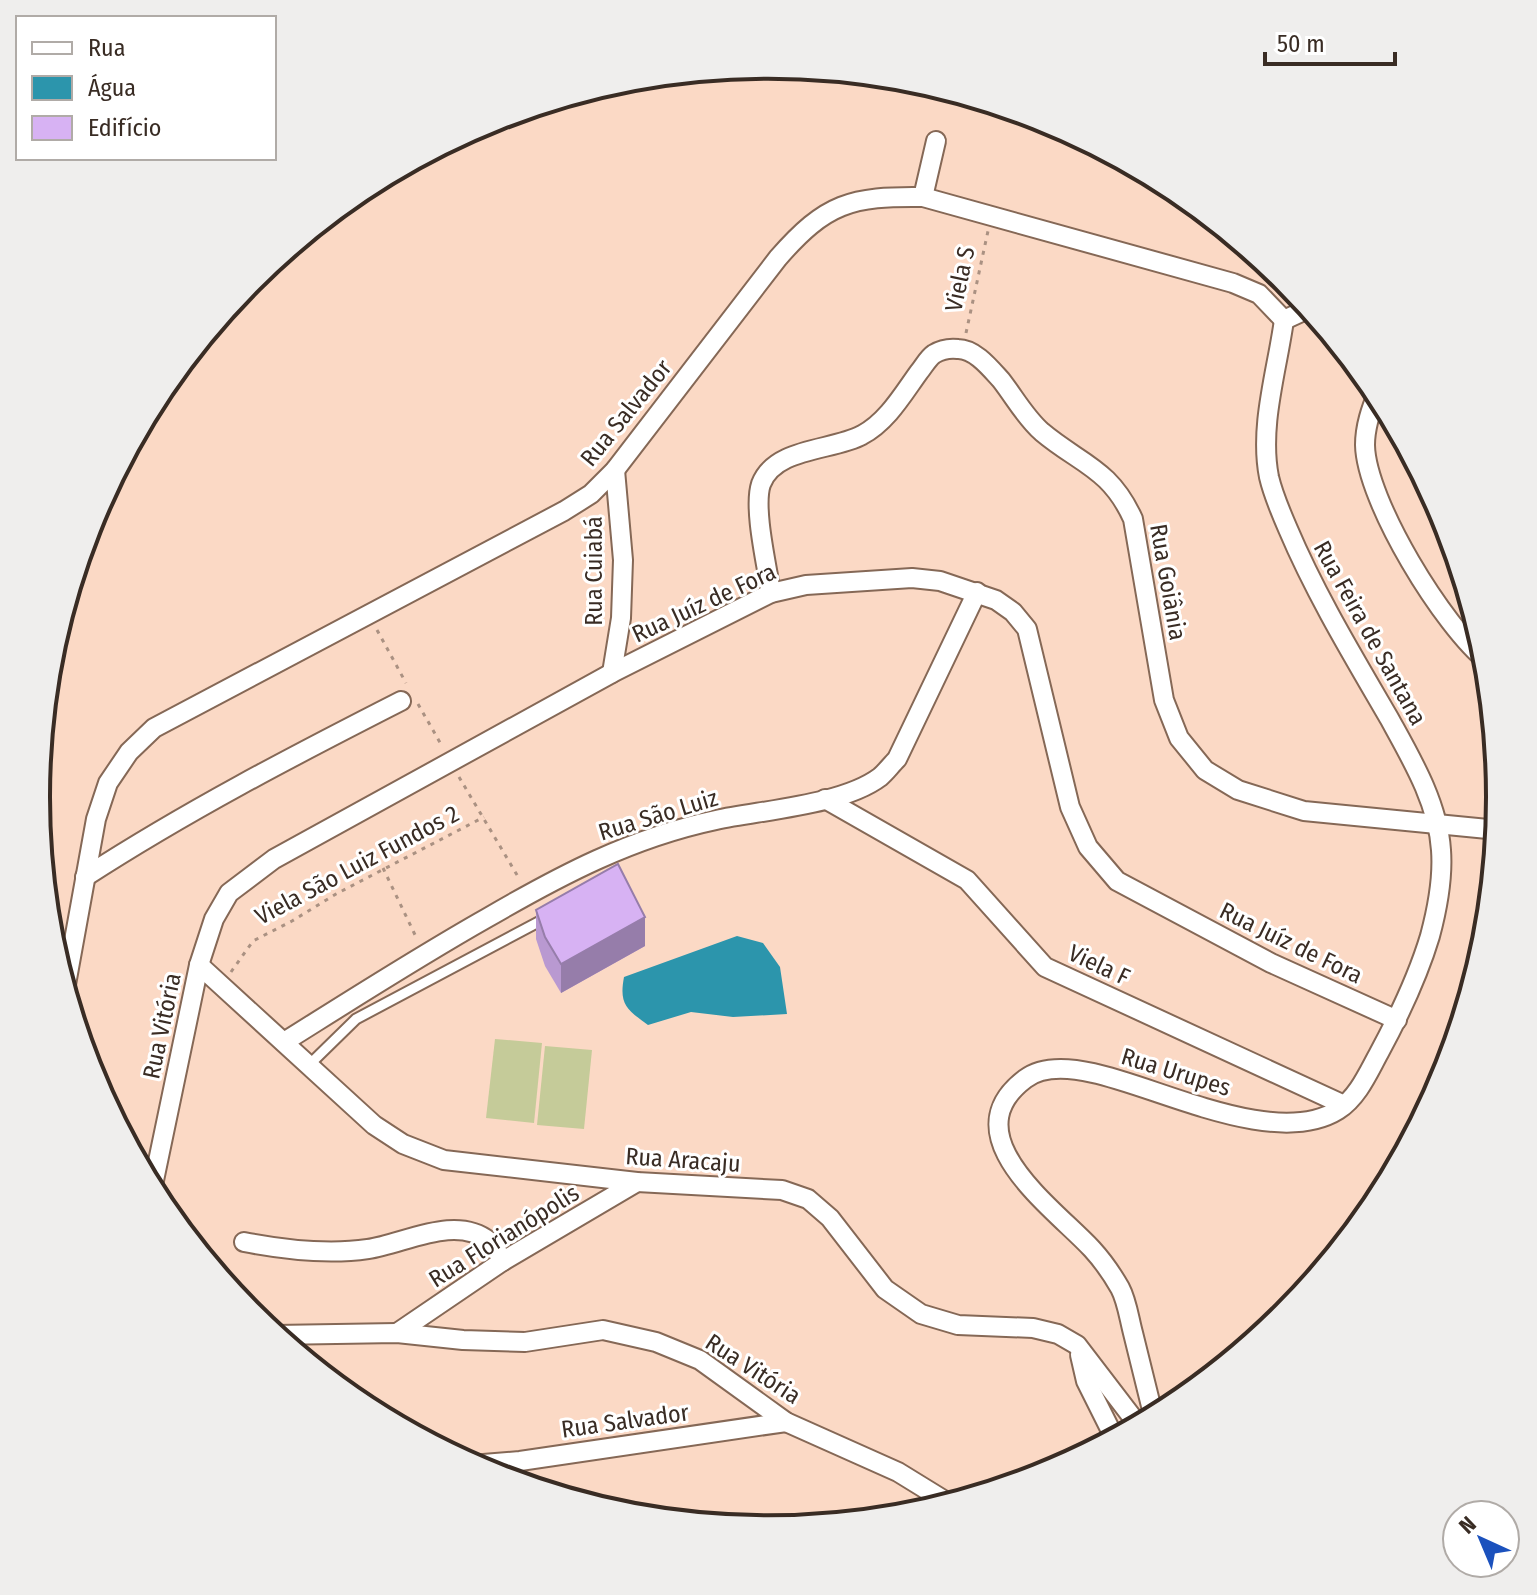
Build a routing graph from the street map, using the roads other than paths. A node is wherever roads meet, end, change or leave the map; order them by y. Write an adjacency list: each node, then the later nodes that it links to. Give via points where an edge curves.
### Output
1 (936, 141): 2 (street)
2 (923, 197): 4 (street, Rua Salvador, via 1233,283 1259,294); 6 (street, Rua Salvador, via 848,202 822,215 796,238)
3 (1299, 313): 4 (street)
4 (1284, 320): 13 (street, Rua Feira de Santana, via 1265,433 1269,478 1307,574 1416,766)
5 (1372, 407): 9 (street, via 1365,446 1370,475 1424,583)
6 (615, 470): 10 (street, Rua Cuiabá, via 623,560); 15 (street, Rua Salvador, via 564,511 154,728 108,783)
7 (977, 592): 8 (street, Rua Juíz de Fora, via 912,578 806,585); 12 (street, Rua São Luiz, via 897,759 881,776); 20 (street, Rua Juíz de Fora, via 1013,612 1027,629 1070,807 1088,847 1117,881 1271,963)
8 (771, 593): 10 (street, Rua Juíz de Fora); 13 (street, Rua Goiânia, via 758,502 762,482 773,467 862,435 885,418 932,355 963,349 1001,381 1044,434 1101,473 1123,497 1133,519 1164,700 1179,738 1205,770 1238,790 1304,811)
9 (1470, 642)
10 (612, 673): 17 (street, Rua Juíz de Fora, via 274,859 229,893)
11 (401, 701): 15 (street, via 241,783)
12 (825, 799): 21 (street, Rua São Luiz, via 714,821 606,855 424,954); 23 (street, Viela F, via 967,880 1045,967)
13 (1437, 824): 14 (street); 20 (street, Rua Urupes, via 1442,851 1430,937)
14 (1486, 829)
15 (85, 877): 18 (street, Rua Salvador)
16 (551, 916): 22 (lane, via 356,1019)
17 (214, 919): 19 (street, Rua Vitória)
18 (70, 964)
19 (199, 965): 21 (street, Rua Aracaju); 24 (street, Rua Vitória)
20 (1397, 1020): 23 (street, Rua Urupes, via 1361,1087)
21 (284, 1042): 22 (street, Rua Aracaju)
22 (309, 1065): 25 (street, Rua Aracaju, via 374,1125 403,1144 444,1160)
23 (1344, 1105): 31 (street, Rua Urupes, via 1311,1121 1269,1122 1203,1108 1120,1079 1052,1069 1028,1076 1007,1095 998,1121 1003,1149 1016,1174 1111,1272 1123,1294)
24 (156, 1172)
25 (637, 1182): 27 (street, Rua Florianópolis); 30 (street, Rua Aracaju, via 782,1190 808,1199 830,1218 885,1289 921,1314 958,1325 1033,1328)
26 (244, 1242): 27 (street, via 325,1252 370,1249 440,1230 471,1232 489,1241)
27 (503, 1261): 28 (street, Rua Florianópolis)
28 (397, 1333): 29 (street, Rua Vitória); 33 (street, Rua Vitória, via 525,1342 603,1330 643,1339 700,1360)
29 (291, 1335)
30 (1077, 1345): 32 (street, Rua Aracaju); 34 (street, via 1086,1381)
31 (1151, 1406)
32 (1132, 1417)
33 (786, 1422): 35 (street, Rua Salvador); 36 (street, Rua Vitória, via 898,1472)
34 (1110, 1429)
35 (499, 1463)
36 (937, 1496)

